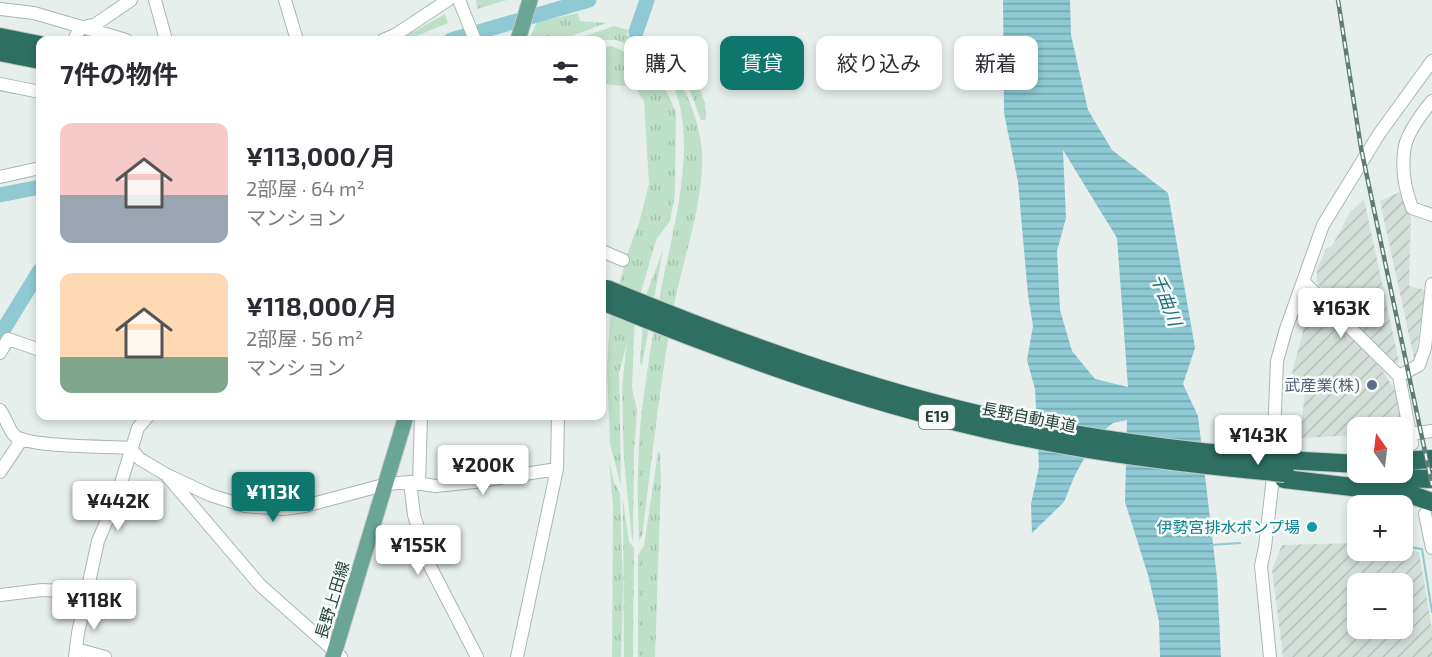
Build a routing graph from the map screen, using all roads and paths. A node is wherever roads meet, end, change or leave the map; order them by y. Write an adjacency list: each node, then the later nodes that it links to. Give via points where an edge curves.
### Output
1 (131, 0): 7 (street)
2 (155, 0): 9 (street)
3 (285, 0): 10 (street)
4 (530, 0): 13 (main road)
5 (456, 1): 11 (street); 12 (street)
6 (0, 9): 7 (street, via 34,13)
7 (78, 33): 8 (street)
8 (99, 36)
9 (165, 36)
10 (296, 36)
11 (392, 36)
12 (473, 36)
13 (519, 36)
14 (0, 37): 15 (highway)
15 (36, 44)
16 (0, 52): 17 (highway)
17 (36, 59)
18 (1432, 61): 27 (street, via 1336,200)
19 (0, 84): 20 (street)
20 (36, 91)
21 (1432, 101): 24 (street, via 1405,145 1405,188 1412,208)
22 (36, 169): 23 (street)
23 (0, 177)
24 (1432, 215)
25 (606, 252): 26 (street)
26 (622, 260)
27 (1303, 281): 34 (street); 64 (street, via 1277,361 1272,486 1260,566)
28 (1432, 284): 32 (street)
29 (606, 295): 49 (highway, 長野自動車道 / E19, bridge, via 760,362 884,402 1000,432 1142,457)
30 (606, 295): 49 (highway, 長野自動車道 / E19, bridge, via 811,365 955,408)
31 (36, 349): 33 (street, via 8,339)
32 (1428, 350): 34 (street, via 1419,365)
33 (0, 353)
34 (1399, 376): 40 (street, via 1410,439)
35 (0, 410): 41 (street, via 14,435)
36 (145, 420): 42 (street)
37 (405, 420): 54 (main road, 長野上田線)
38 (421, 420): 53 (street)
39 (558, 420): 48 (street)
40 (1432, 431)
41 (22, 439): 42 (street); 50 (street)
42 (130, 448): 51 (street); 57 (street, via 116,499 98,541)
43 (1432, 459): 44 (highway)
44 (1413, 460)
45 (1347, 463): 49 (highway, 長野自動車道 / E19)
46 (1413, 465): 47 (highway)
47 (1432, 466)
48 (556, 469): 53 (street, via 435,486); 63 (street)
49 (1285, 471): 52 (highway, 長野自動車道 / E19); 55 (highway, via 1409,494)
50 (0, 472)
51 (165, 474): 54 (street, via 244,506 283,509); 60 (street, via 260,585)
52 (1432, 479)
53 (415, 483): 54 (street); 62 (street, via 414,515 430,566)
54 (387, 484): 60 (main road, 長野上田線)
55 (1428, 508): 56 (street)
56 (1432, 548)
57 (87, 592): 58 (street, via 42,590); 59 (street)
58 (0, 595)
59 (76, 653): 61 (street)
60 (336, 655)
61 (105, 657)
62 (477, 657)
63 (518, 657)
64 (1270, 657)

